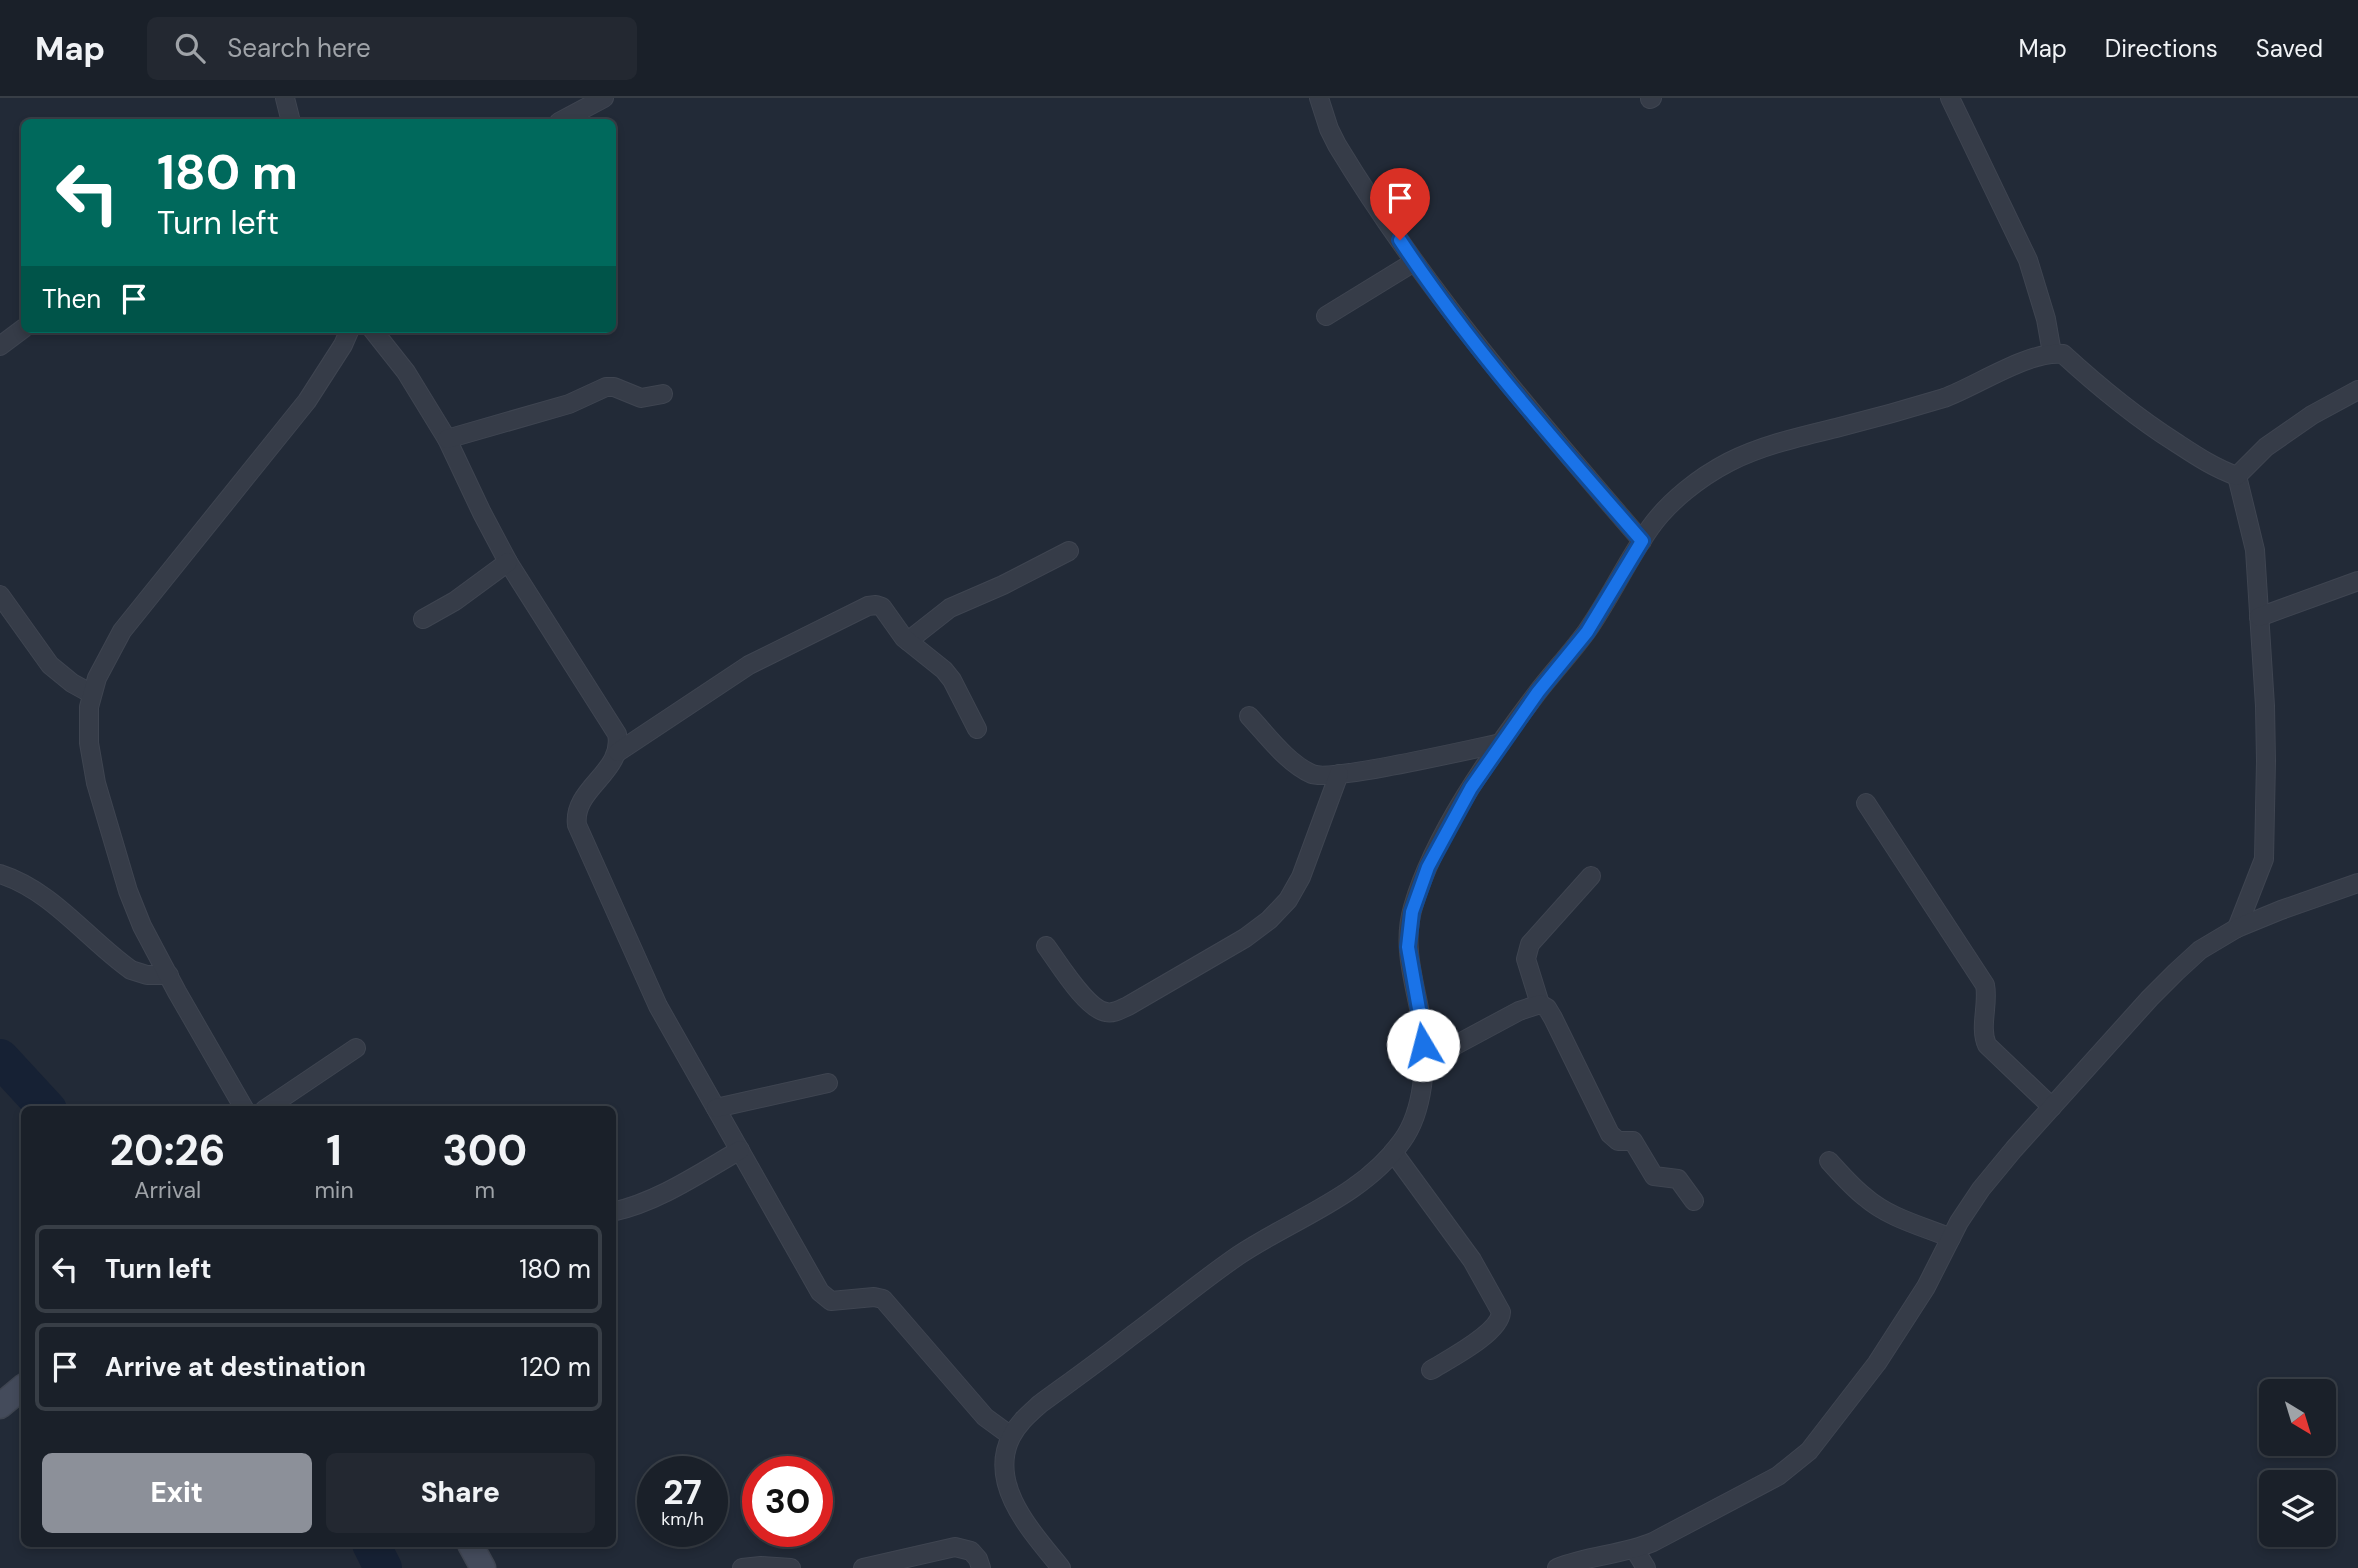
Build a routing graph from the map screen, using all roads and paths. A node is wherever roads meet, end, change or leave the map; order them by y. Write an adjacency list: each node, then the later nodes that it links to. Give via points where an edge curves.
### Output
1 (285, 98): 5 (street)
2 (604, 98): 6 (street)
3 (1320, 98): 7 (street, via 1337,145)
4 (1950, 98): 13 (street, via 2028,260)
5 (289, 119)
6 (565, 119)
7 (1414, 262): 8 (street); 18 (street, via 1522,403)
8 (1326, 316)
9 (21, 330): 12 (street)
10 (348, 333): 26 (street, via 307,401 122,631)
11 (375, 333): 16 (street, via 406,372)
12 (0, 346)
13 (2052, 353): 17 (street, via 2063,354 2144,422 2216,468); 18 (street, via 1947,397 1768,445 1727,463 1692,486)
14 (2358, 390): 17 (street, via 2266,447)
15 (663, 394): 16 (street, via 641,398 606,387 569,404)
16 (447, 439): 20 (street)
17 (2237, 475): 23 (street, via 2255,550)
18 (1642, 541): 29 (street, via 1587,632)
19 (1069, 551): 25 (street, via 950,608)
20 (508, 562): 24 (street); 30 (street, via 613,725)
21 (2358, 580): 23 (street)
22 (0, 594): 26 (street, via 50,665)
23 (2259, 617): 36 (street, via 2265,706 2264,859)
24 (423, 619)
25 (908, 641): 28 (street, via 952,680); 30 (street, via 881,607 868,606 749,665)
26 (92, 694): 38 (street, via 89,743 106,821 142,926)
27 (1249, 716): 31 (street, via 1306,770 1321,776)
28 (977, 729)
29 (1501, 743): 31 (street); 41 (street, via 1428,867 1412,912 1408,947)
30 (618, 752): 46 (street, via 578,806 577,825 657,1006)
31 (1339, 774): 37 (street, via 1288,900 1245,938 1115,1012 1105,1012 1081,993)
32 (1866, 803): 45 (street, via 1985,985 1987,1045)
33 (0, 874): 38 (street, via 53,904 131,970)
34 (1591, 876): 39 (street, via 1530,944 1526,959)
35 (2358, 883): 36 (street)
36 (2237, 928): 45 (street, via 2200,950 2167,981)
37 (1046, 946)
38 (169, 975): 43 (street)
39 (1540, 1004): 41 (street); 50 (street, via 1553,1018 1610,1134 1618,1141 1633,1141 1650,1173 1678,1179)
40 (356, 1048): 44 (street)
41 (1424, 1062): 48 (street, via 1414,1116)
42 (828, 1083): 46 (street)
43 (243, 1106)
44 (270, 1106)
45 (2052, 1107): 52 (street, via 1981,1189)
46 (716, 1108): 47 (street)
47 (740, 1150): 51 (street, via 670,1190); 56 (street, via 825,1298 884,1299 985,1416)
48 (1393, 1152): 53 (street, via 1472,1260 1502,1312 1489,1332); 56 (street, via 1352,1188 1240,1254 1190,1291 1040,1404)
49 (1829, 1161): 52 (street, via 1880,1208)
50 (1694, 1201)
51 (616, 1211)
52 (1951, 1238): 58 (street, via 1877,1363 1809,1451 1778,1476)
53 (1431, 1370)
54 (21, 1388): 55 (main road)
55 (0, 1406)
56 (1011, 1436): 64 (street, via 1005,1457 1009,1493)
57 (472, 1547): 59 (main road)
58 (1635, 1550): 65 (street); 66 (street)
59 (483, 1568)
60 (742, 1568): 61 (street)
61 (791, 1568)
62 (863, 1568): 63 (street, via 955,1547 971,1552)
63 (981, 1568)
64 (1061, 1568)
65 (1557, 1568)
66 (1646, 1568)

